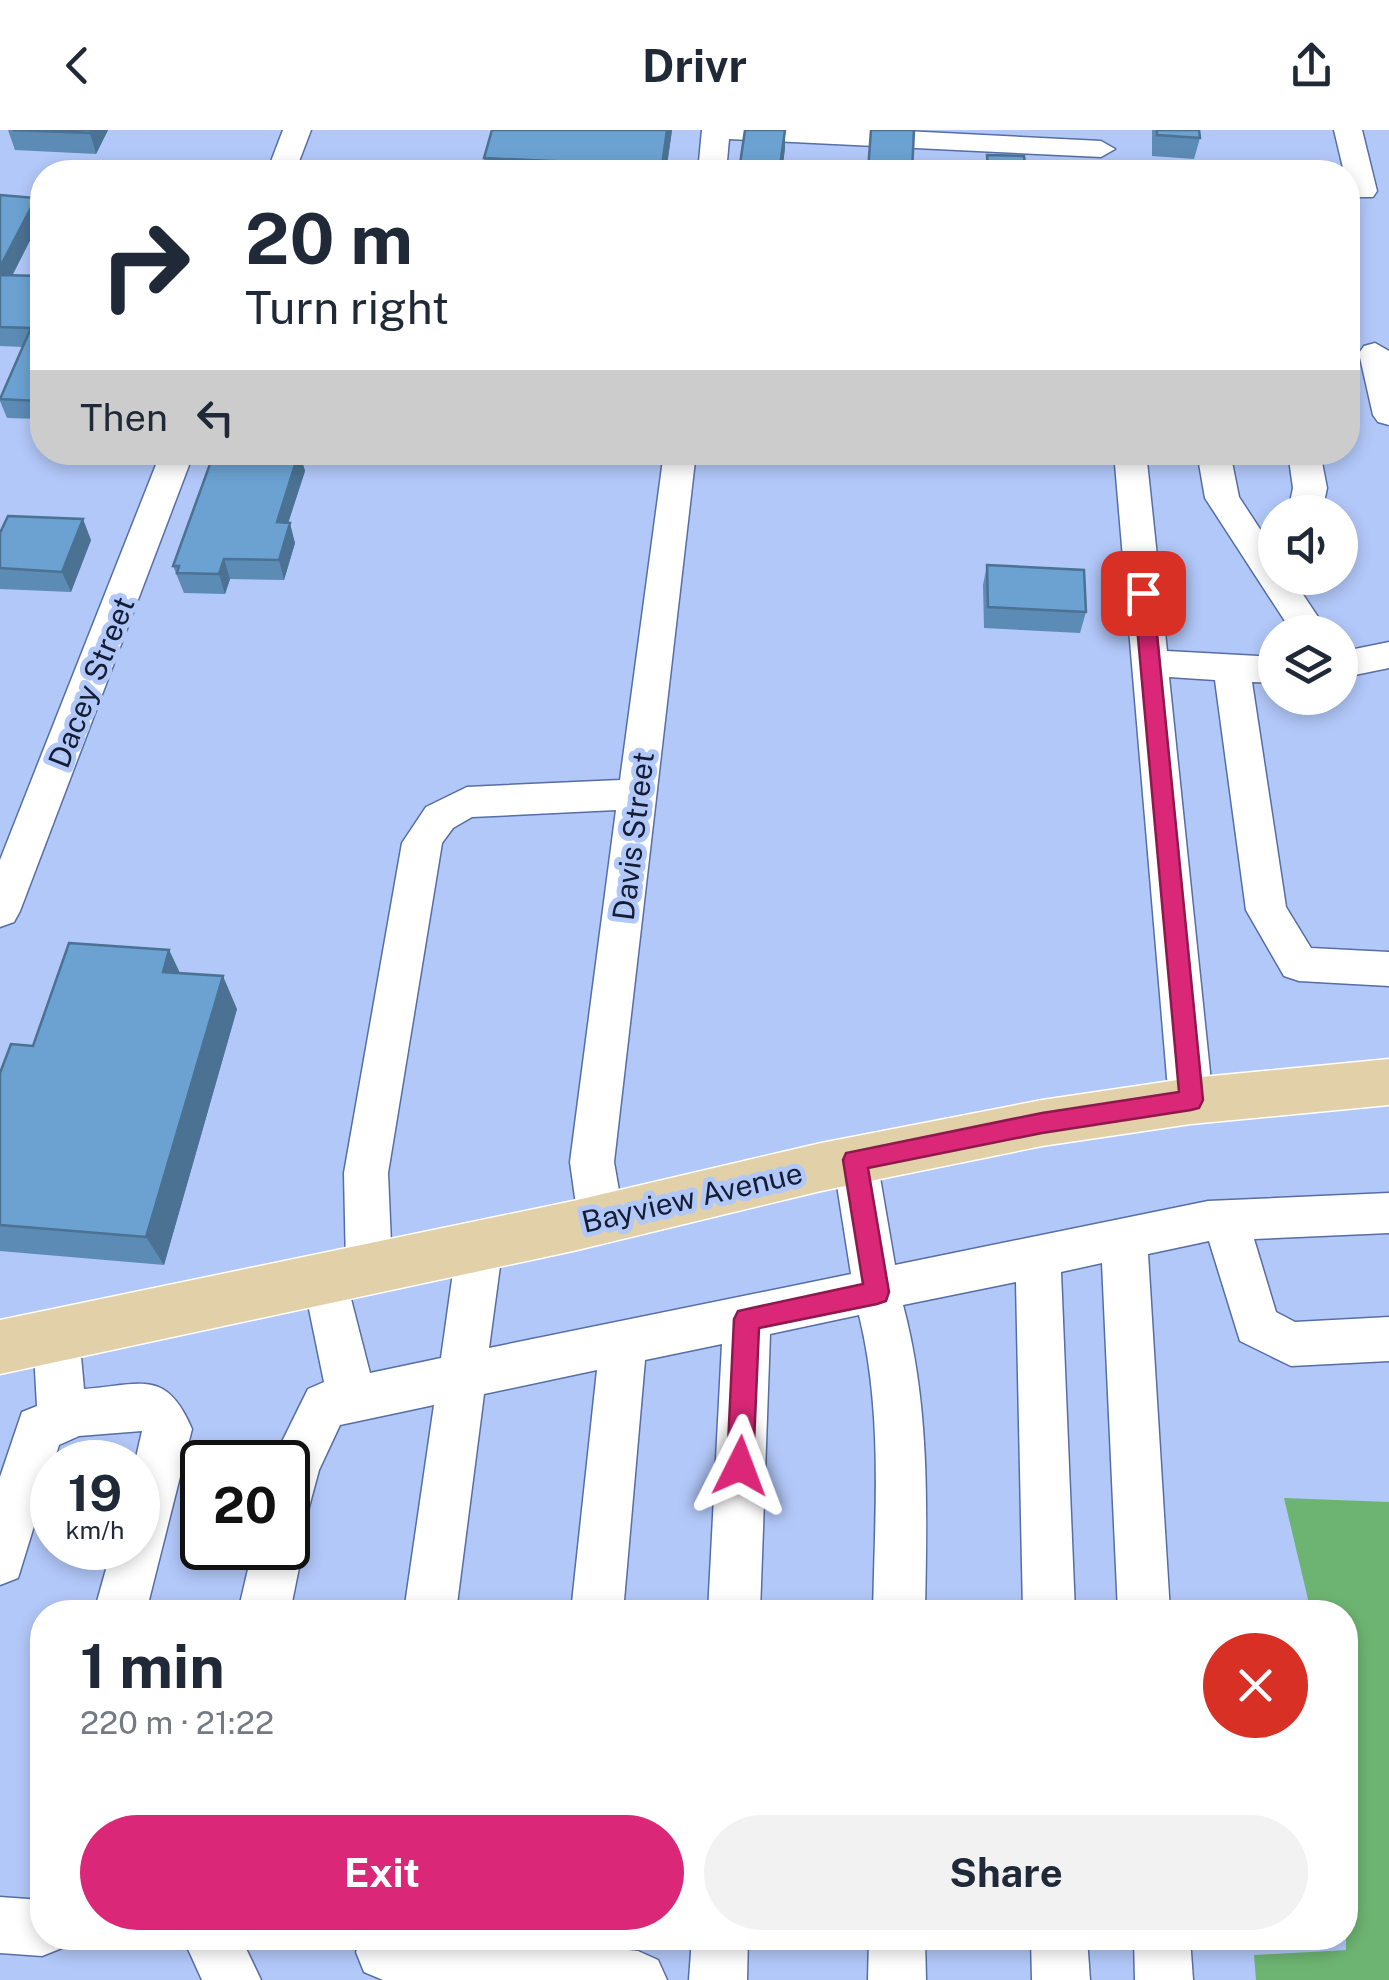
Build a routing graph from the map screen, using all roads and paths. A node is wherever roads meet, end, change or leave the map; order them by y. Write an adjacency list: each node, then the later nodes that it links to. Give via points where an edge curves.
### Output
1 (296, 130): 5 (street)
2 (716, 130): 4 (street); 6 (street)
3 (1348, 130): 7 (street)
4 (1102, 151)
5 (285, 160)
6 (713, 160)
7 (1357, 160)
8 (1370, 353): 9 (street)
9 (1389, 415)
10 (173, 465): 23 (street, Dacey Street)
11 (678, 465): 22 (street, Davis Street)
12 (1131, 465): 19 (street)
13 (1216, 465): 16 (street, via 1222,498)
14 (1306, 465): 15 (street)
15 (1309, 495)
16 (1258, 550)
17 (1389, 655): 18 (street)
18 (1358, 661)
19 (1150, 664): 20 (street); 26 (street)
20 (1232, 668): 21 (street); 24 (street, via 1266,910 1300,964)
21 (1258, 669)
22 (638, 794): 29 (street, Davis Street, via 592,1162); 34 (street, via 467,802 429,824)
23 (0, 911)
24 (1389, 969)
25 (1389, 1082): 26 (main road, Bayview Avenue)
26 (1191, 1100): 27 (main road, Bayview Avenue)
27 (854, 1160): 29 (main road, Bayview Avenue); 35 (street)
28 (1389, 1213): 30 (street)
29 (601, 1219): 32 (main road, Bayview Avenue)
30 (1226, 1220): 31 (street); 38 (street, via 1257,1326 1292,1344)
31 (1124, 1238): 33 (street); 56 (street)
32 (480, 1244): 34 (main road, Bayview Avenue); 41 (street)
33 (1038, 1257): 35 (street); 55 (street)
34 (347, 1271): 37 (main road, Bayview Avenue); 42 (street)
35 (877, 1292): 36 (street); 54 (street, via 895,1364 900,1424)
36 (746, 1319): 39 (street); 53 (street)
37 (56, 1335): 40 (main road, Bayview Avenue); 43 (street)
38 (1389, 1340)
39 (623, 1345): 41 (street); 52 (street)
40 (0, 1347)
41 (461, 1378): 42 (street); 51 (street)
42 (352, 1400): 44 (street, via 325,1405)
43 (62, 1420): 45 (street, via 154,1406 168,1428); 46 (street, via 39,1429)
44 (308, 1440)
45 (160, 1458)
46 (0, 1560)
47 (131, 1570): 49 (street)
48 (273, 1570): 50 (street)
49 (123, 1600)
50 (267, 1600)
51 (432, 1600)
52 (598, 1600)
53 (734, 1600)
54 (899, 1600)
55 (1049, 1600)
56 (1143, 1600)
57 (217, 1950): 63 (street)
58 (719, 1950): 65 (street)
59 (897, 1950): 66 (street)
60 (1059, 1950): 67 (street)
61 (1163, 1950): 68 (street)
62 (383, 1956): 64 (street)
63 (232, 1980)
64 (638, 1980)
65 (718, 1980)
66 (897, 1980)
67 (1060, 1980)
68 (1164, 1980)

